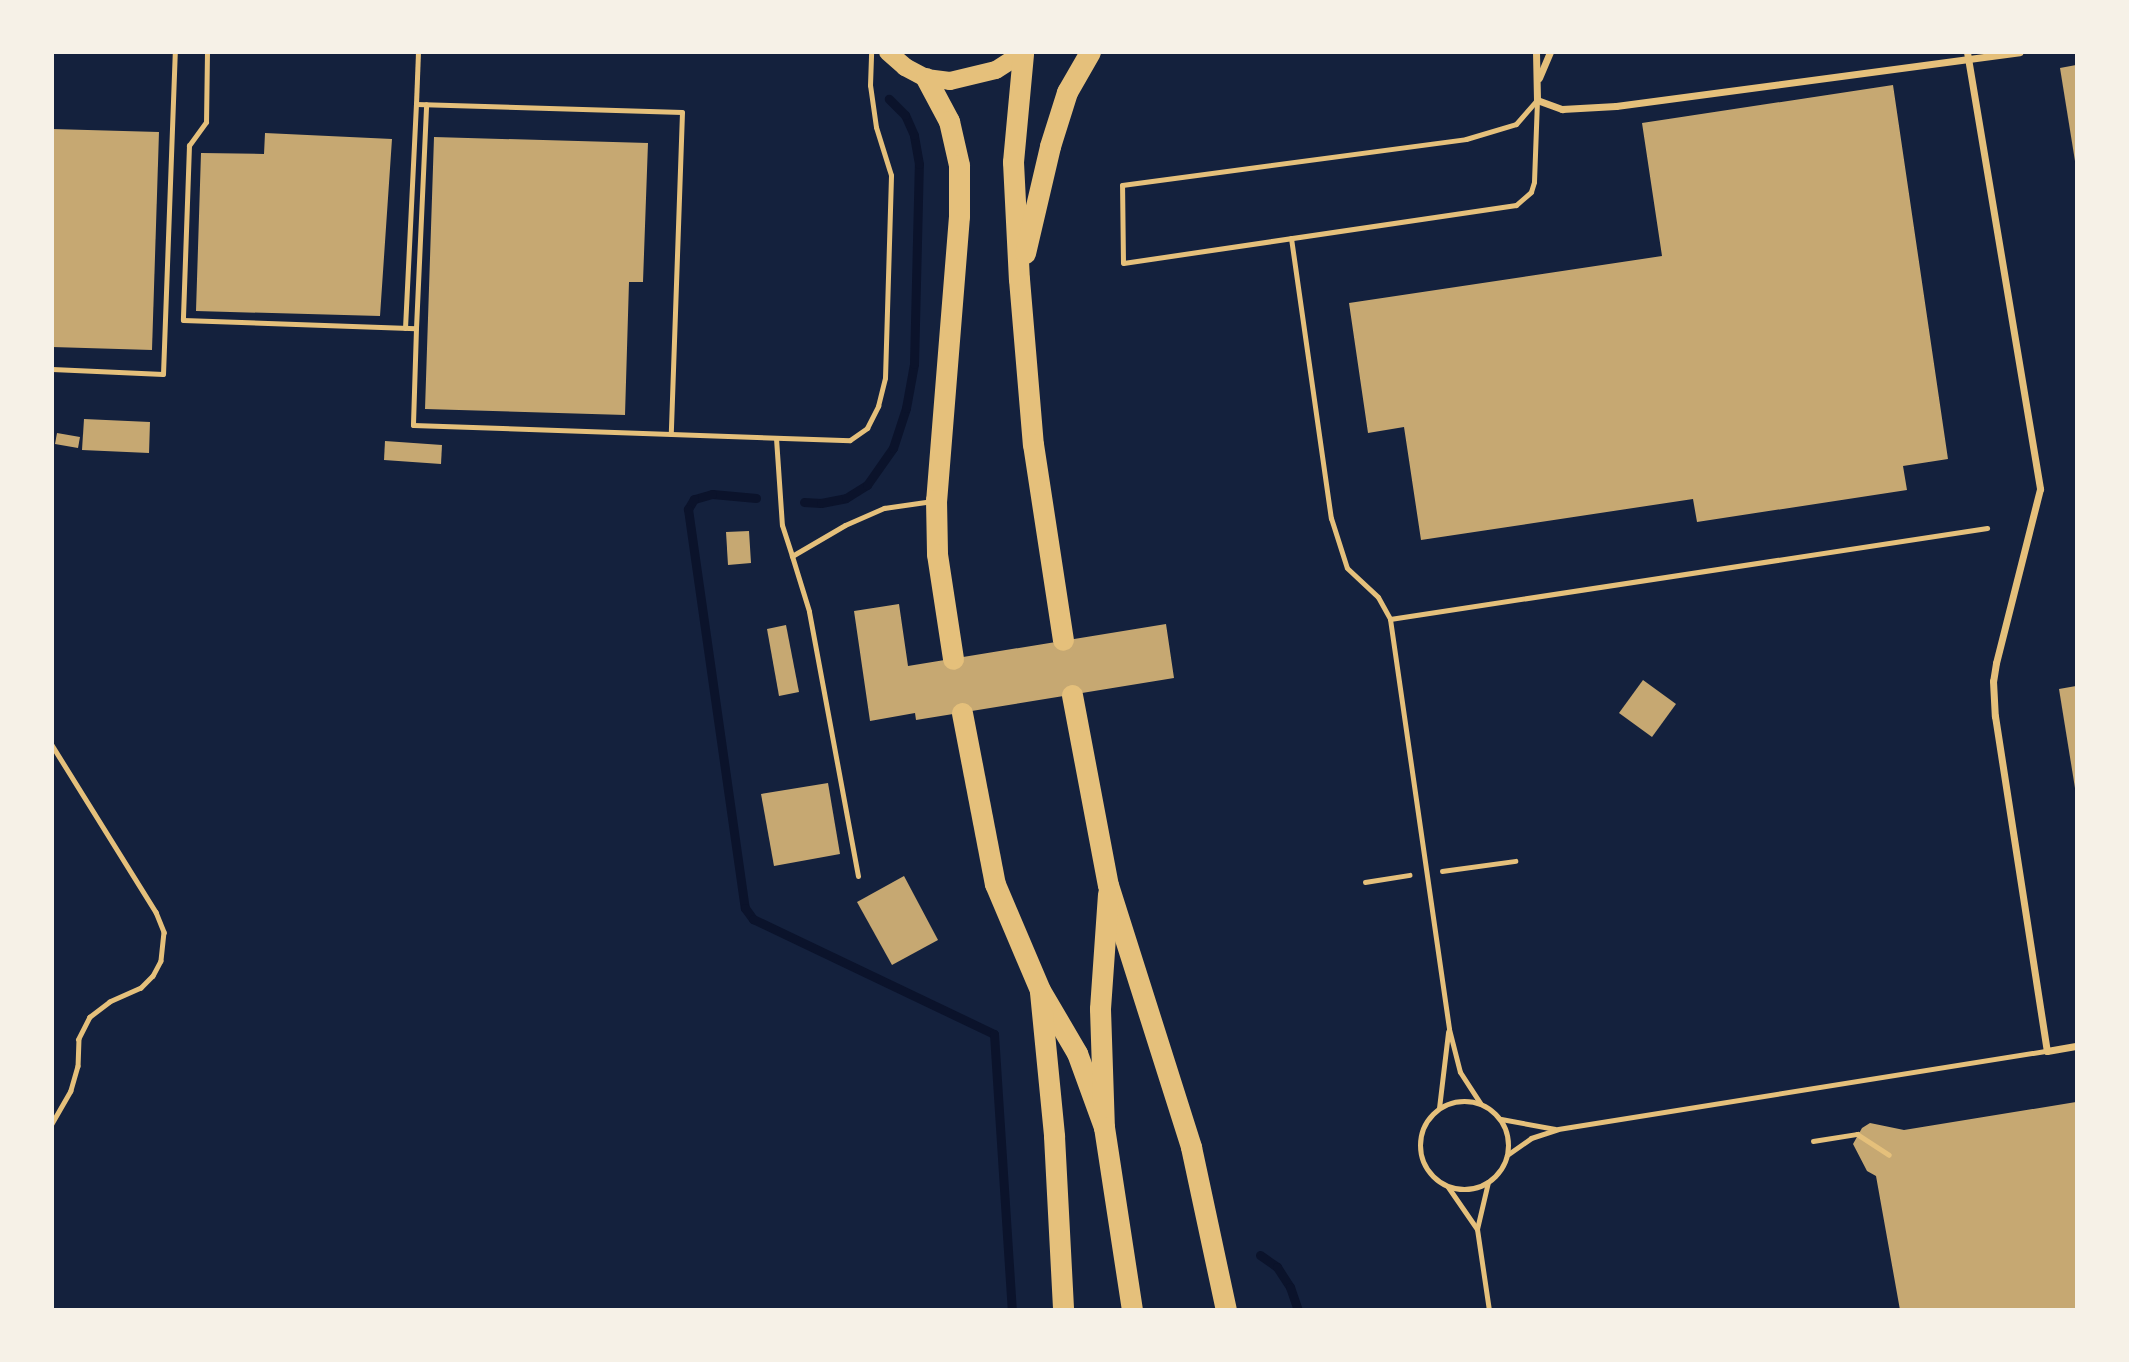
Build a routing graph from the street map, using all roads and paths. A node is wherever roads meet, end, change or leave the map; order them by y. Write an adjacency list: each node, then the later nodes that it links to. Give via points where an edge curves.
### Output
1 (175, 52): 21 (lane, via 163,374)
2 (207, 52): 19 (lane, via 206,122 189,145 183,320)
3 (418, 52): 15 (lane)
4 (871, 52): 23 (lane, via 876,127 891,175 885,378 867,428 850,440)
5 (888, 52): 12 (main road, via 905,68)
6 (1090, 52): 18 (highway, via 1067,92 1050,146)
7 (1536, 52): 13 (street)
8 (1550, 52): 13 (street)
9 (2019, 52): 11 (street)
10 (1023, 53): 12 (main road, via 972,78); 18 (highway, via 1013,162)
11 (1968, 55): 14 (street, via 1616,106 1562,109); 38 (street, via 2040,489 1996,663 1993,698)
12 (926, 78): 24 (highway, via 949,121 959,165)
13 (1537, 82): 14 (street)
14 (1537, 100): 17 (lane, via 1534,182 1531,192 1516,205); 17 (lane, via 1516,124 1466,139 1122,186 1123,263)
15 (416, 104): 16 (lane); 19 (lane)
16 (426, 104): 20 (lane); 22 (lane, via 682,112)
17 (1292, 238): 27 (lane, via 1338,546 1347,568 1378,597)
18 (1019, 279): 28 (highway, via 1033,444)
19 (405, 328): 20 (lane)
20 (416, 328): 22 (lane, via 413,425)
21 (52, 369)
22 (671, 434): 23 (lane)
23 (776, 438): 26 (lane, via 782,525)
24 (936, 500): 26 (lane, via 884,508); 29 (highway, via 937,554)
25 (1987, 528): 27 (lane)
26 (792, 556): 33 (lane, via 808,611)
27 (1390, 619): 36 (lane)
28 (1063, 640)
29 (953, 659)
30 (1072, 695): 34 (highway)
31 (962, 713): 35 (highway, via 995,884)
32 (52, 745): 42 (path, via 164,932 161,961 153,976 141,988 90,1017 79,1039 71,1091)
33 (858, 876)
34 (1108, 885): 43 (highway, via 1100,1009); 53 (highway, via 1192,1147)
35 (1040, 990): 43 (highway, via 1077,1054); 51 (highway)
36 (1449, 1029): 39 (lane, via 1461,1072); 40 (lane)
37 (2077, 1046): 38 (street)
38 (2047, 1051): 44 (lane)
39 (1481, 1104): 40 (lane, via 1452,1102); 41 (lane)
40 (1439, 1108): 49 (lane, via 1422,1129 1421,1156 1426,1169)
41 (1501, 1119): 44 (lane); 47 (lane)
42 (52, 1124)
43 (1104, 1127): 52 (highway)
44 (1559, 1129): 47 (lane, via 1531,1138)
45 (1813, 1141): 46 (path, via 1857,1134)
46 (1889, 1154)
47 (1507, 1155): 48 (lane)
48 (1488, 1182): 49 (lane, via 1462,1189); 50 (lane)
49 (1448, 1186): 50 (lane)
50 (1477, 1229): 54 (lane)
51 (1063, 1310)
52 (1132, 1310)
53 (1226, 1310)
54 (1489, 1310)

